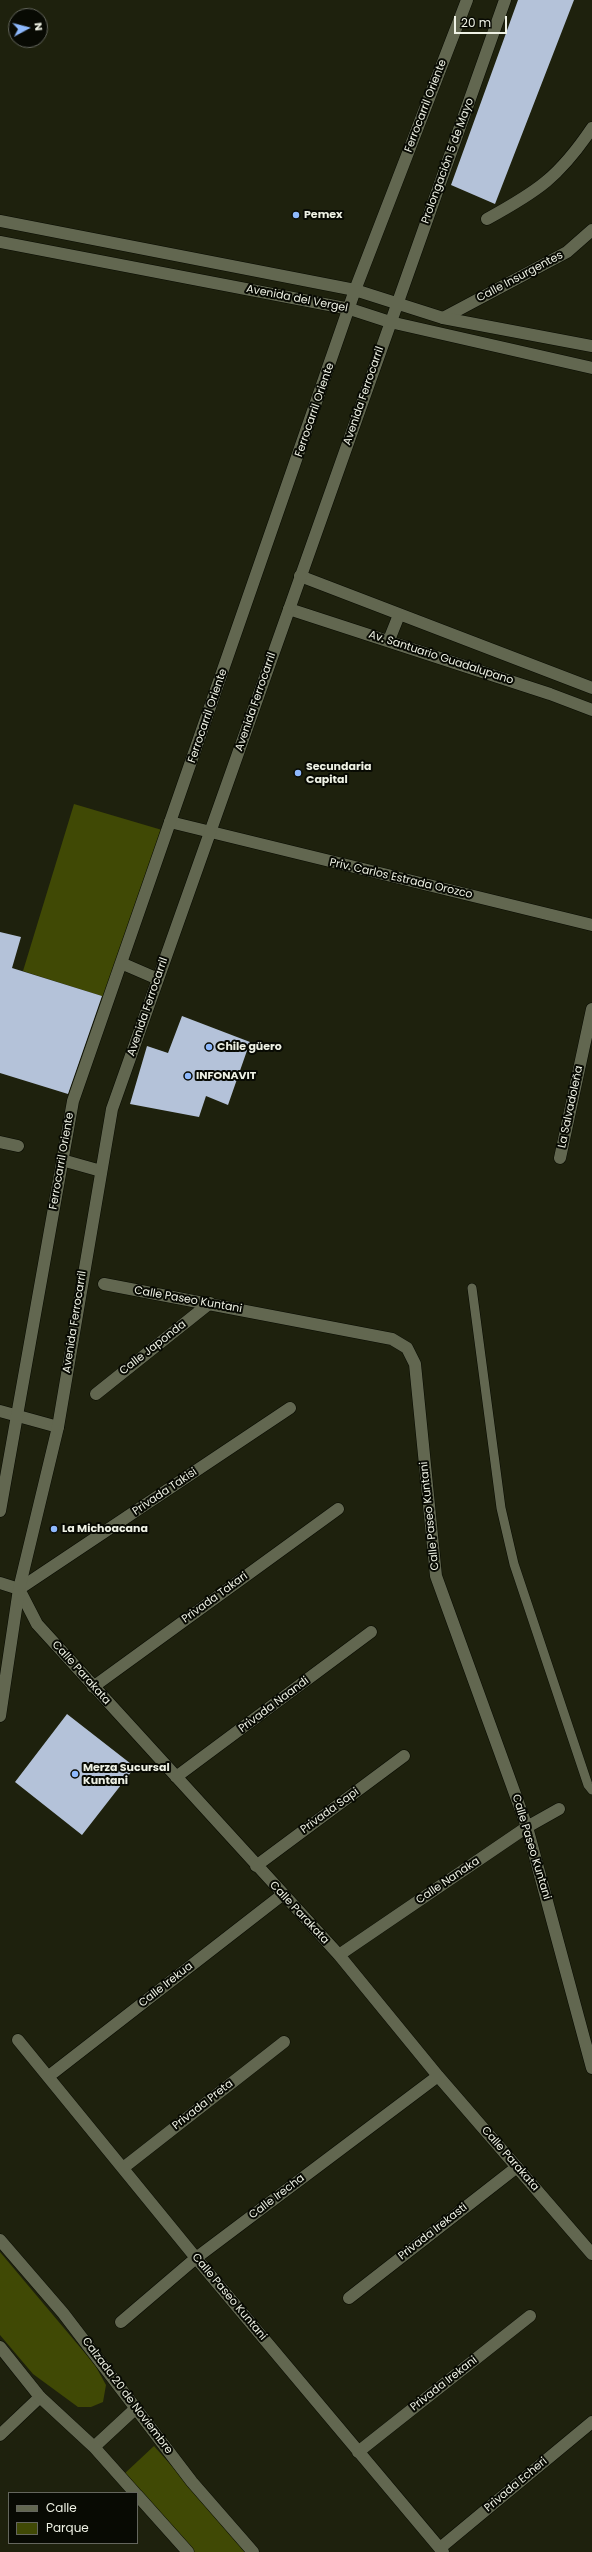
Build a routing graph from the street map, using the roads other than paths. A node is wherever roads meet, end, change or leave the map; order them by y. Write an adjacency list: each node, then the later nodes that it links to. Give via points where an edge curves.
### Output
1 (467, 0): 8 (street, Ferrocarril Oriente)
2 (505, 0): 9 (street, Prolongación 5 de Mayo)
3 (592, 128): 4 (street, via 574,154 550,180 526,198)
4 (487, 219)
5 (0, 221): 8 (street, Avenida del Vergel)
6 (592, 230): 11 (street, Calle Insurgentes, via 567,252)
7 (0, 242): 10 (street, Avenida del Vergel)
8 (355, 290): 9 (street, Avenida del Vergel); 10 (street, Ferrocarril Oriente)
9 (397, 303): 11 (street, Avenida del Vergel); 12 (street, Prolongación 5 de Mayo)
10 (350, 308): 12 (street, Avenida del Vergel); 23 (street, Ferrocarril Oriente)
11 (443, 318): 13 (street, Avenida del Vergel)
12 (390, 322): 14 (street, Avenida del Vergel); 15 (street, Avenida Ferrocarril)
13 (592, 346)
14 (592, 368)
15 (300, 576): 16 (street, Avenida Ferrocarril); 17 (street, Av. Santuario Guadalupano)
16 (289, 609): 18 (street, Av. Santuario Guadalupano); 24 (street, Avenida Ferrocarril)
17 (399, 615): 18 (street); 19 (street, Av. Santuario Guadalupano)
18 (389, 640): 21 (street, Av. Santuario Guadalupano)
19 (557, 673): 20 (street, Av. Santuario Guadalupano); 21 (street)
20 (592, 688)
21 (550, 694): 22 (street, Av. Santuario Guadalupano)
22 (592, 710)
23 (170, 822): 24 (street); 26 (street, Ferrocarril Oriente)
24 (210, 833): 25 (street, Priv. Carlos Estrada Orozco); 27 (street, Avenida Ferrocarril)
25 (592, 925)
26 (121, 963): 27 (street); 32 (street, Ferrocarril Oriente, via 73,1101)
27 (158, 979): 33 (street, Avenida Ferrocarril, via 112,1109)
28 (592, 1010): 31 (street, La Salvadoleña)
29 (0, 1142): 30 (street)
30 (18, 1146)
31 (560, 1158)
32 (62, 1160): 33 (street); 40 (street, Ferrocarril Oriente)
33 (101, 1171): 41 (street, Avenida Ferrocarril)
34 (104, 1284): 36 (street, Calle Paseo Kuntani)
35 (472, 1288): 51 (lane, via 501,1508 514,1564 588,1785)
36 (210, 1303): 37 (street, Calle Japonda); 53 (street, Calle Paseo Kuntani, via 392,1339 407,1348 415,1364 436,1576)
37 (96, 1394)
38 (290, 1408): 45 (street, Privada Takisi)
39 (0, 1411): 40 (street)
40 (16, 1416): 41 (street); 43 (street, Ferrocarril Oriente)
41 (58, 1427): 45 (street, Avenida Ferrocarril)
42 (338, 1509): 47 (street, Privada Takari)
43 (0, 1511)
44 (0, 1583): 45 (street)
45 (19, 1589): 47 (street, Calle Parakata, via 37,1624); 48 (street, Avenida Ferrocarril)
46 (371, 1632): 50 (street, Privada Naandi)
47 (93, 1687): 50 (street, Calle Parakata)
48 (0, 1716)
49 (404, 1756): 54 (street, Privada Sapi)
50 (176, 1777): 54 (street, Calle Parakata)
51 (592, 1790)
52 (559, 1809): 53 (street, Calle Nanaka)
53 (527, 1827): 56 (street, Calle Nanaka); 59 (street, Calle Paseo Kuntani)
54 (256, 1866): 55 (street, Calle Parakata)
55 (282, 1895): 56 (street, Calle Parakata); 60 (street, Calle Irekua)
56 (339, 1955): 61 (street, Calle Parakata)
57 (18, 2040): 60 (street, Calle Paseo Kuntani)
58 (284, 2042): 63 (street, Privada Preta)
59 (592, 2068)
60 (49, 2076): 63 (street, Calle Paseo Kuntani)
61 (438, 2076): 62 (street, Calle Parakata); 66 (street, Calle Irecha)
62 (517, 2167): 65 (street, Calle Parakata); 67 (street, Privada Irekasti)
63 (123, 2168): 66 (street, Calle Paseo Kuntani)
64 (0, 2240): 72 (street, Calzada 20 de Noviembre, via 90,2346)
65 (592, 2254)
66 (196, 2258): 69 (street, Calle Irecha); 76 (street, Calle Paseo Kuntani)
67 (349, 2298)
68 (530, 2316): 76 (street, Privada Irekani)
69 (121, 2322)
70 (0, 2347): 71 (street)
71 (40, 2397): 74 (street); 75 (street)
72 (135, 2409): 75 (street); 81 (street, Calzada 20 de Noviembre, via 192,2482)
73 (592, 2422): 79 (street, Privada Echeri)
74 (0, 2435)
75 (94, 2447): 77 (street)
76 (358, 2452): 79 (street, Calle Paseo Kuntani)
77 (134, 2492)
78 (138, 2496): 80 (street)
79 (441, 2550)
80 (188, 2552)
81 (252, 2552)

